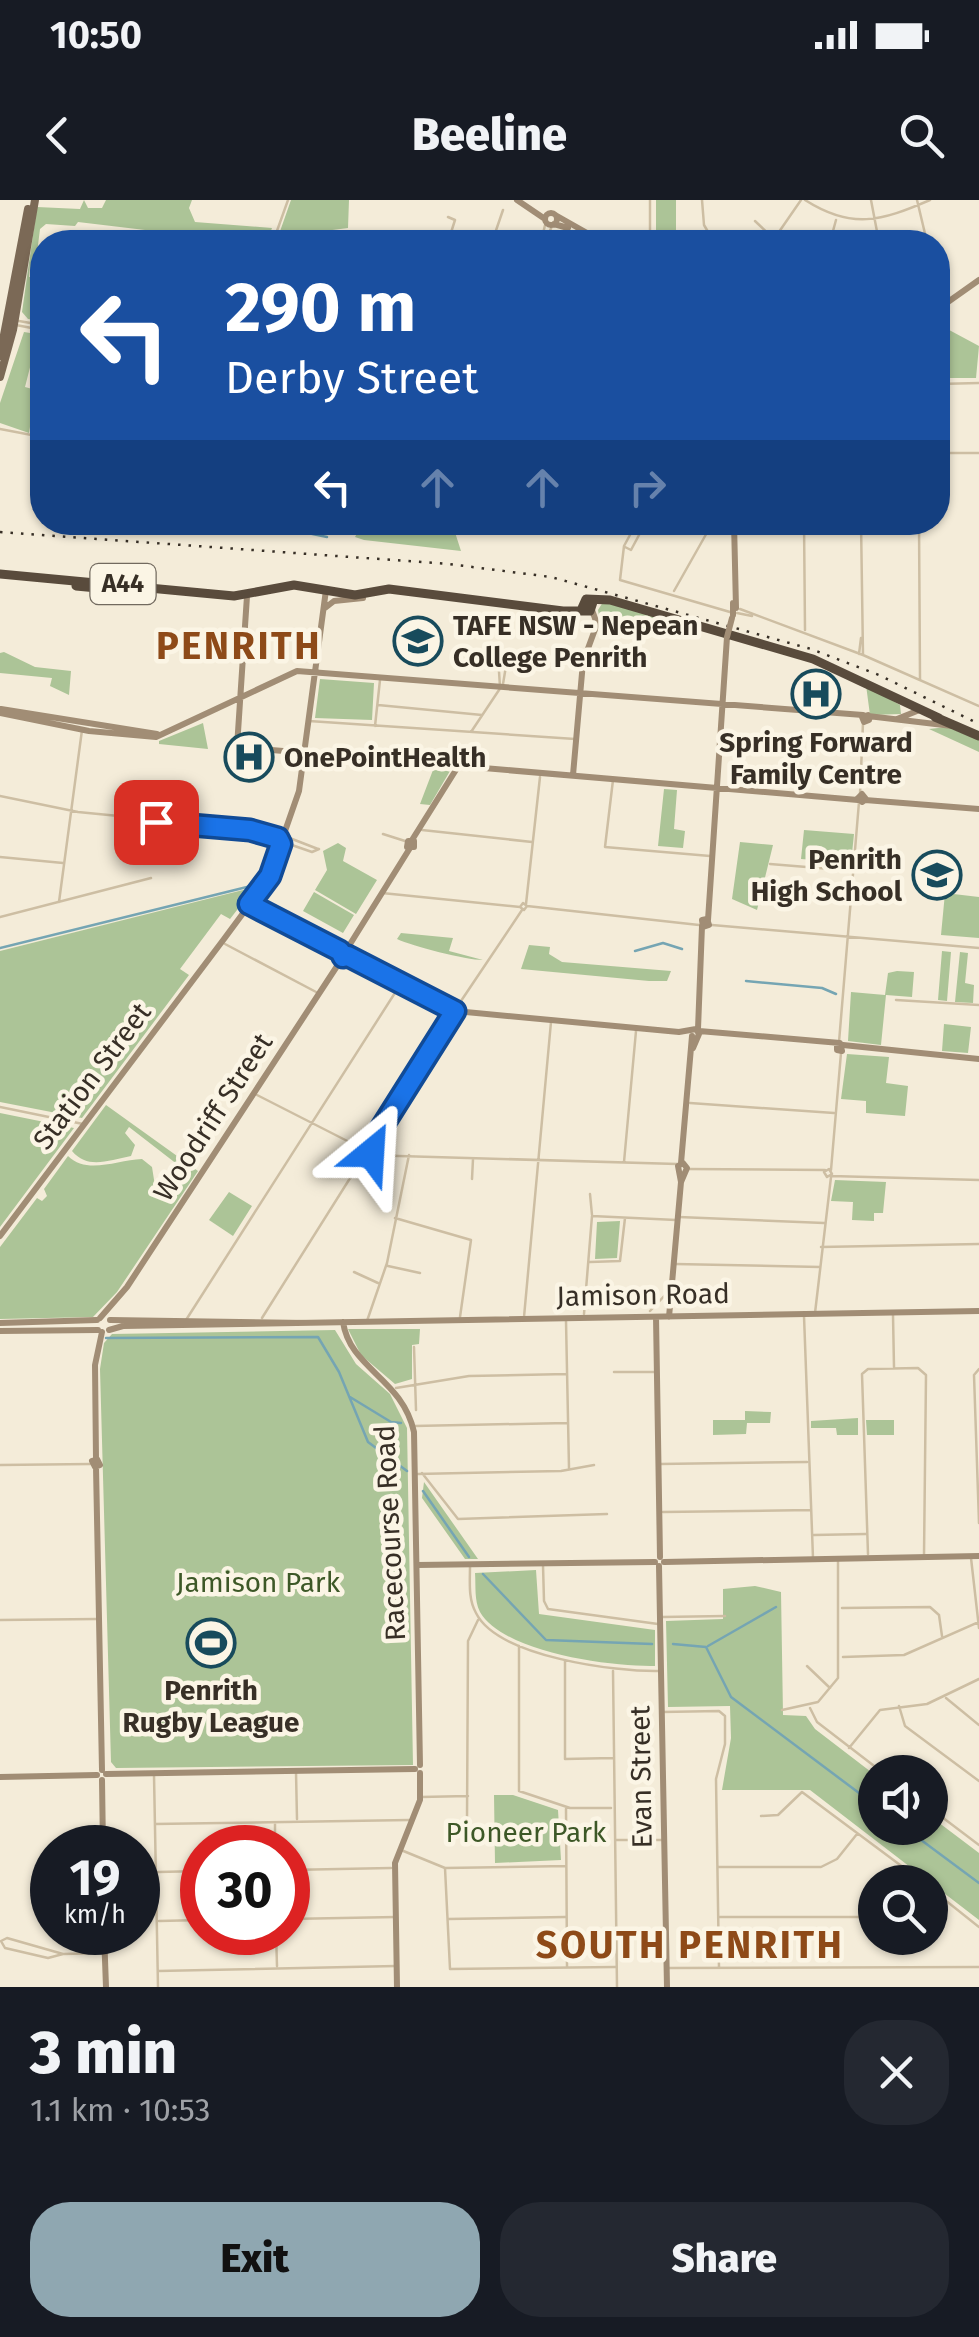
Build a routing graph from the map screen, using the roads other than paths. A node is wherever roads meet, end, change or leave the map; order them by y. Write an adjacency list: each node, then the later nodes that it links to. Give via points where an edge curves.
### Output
1 (32, 200): 35 (main road)
2 (288, 200): 19 (street)
3 (517, 200): 17 (street)
4 (526, 200): 17 (street)
5 (650, 200): 26 (street)
6 (702, 200): 27 (street)
7 (803, 200): 14 (street); 29 (street)
8 (871, 200): 15 (street)
9 (930, 200): 10 (street)
10 (918, 202): 15 (street); 32 (street)
11 (503, 210): 21 (street)
12 (460, 216): 16 (street)
13 (448, 218): 16 (street)
14 (836, 218): 15 (street); 30 (street)
15 (875, 218): 31 (street)
16 (455, 220): 20 (street)
17 (551, 220): 22 (street); 23 (street); 24 (street); 25 (street)
18 (754, 221): 28 (street)
19 (277, 230)
20 (452, 230)
21 (496, 230)
22 (547, 230)
23 (547, 230)
24 (571, 230)
25 (575, 230)
26 (650, 230)
27 (707, 230)
28 (763, 230)
29 (781, 230)
30 (833, 230)
31 (877, 230)
32 (924, 230)
33 (979, 280): 34 (street)
34 (950, 301)
35 (8, 321): 36 (main road); 37 (main road)
36 (0, 356)
37 (0, 377)
38 (950, 384): 39 (street)
39 (979, 384)
40 (0, 429): 41 (street)
41 (30, 437)
42 (979, 453): 43 (street)
43 (950, 454)
44 (630, 535): 51 (street)
45 (639, 535): 52 (street)
46 (705, 535): 57 (street)
47 (734, 535): 61 (street)
48 (804, 535): 63 (street)
49 (862, 535): 65 (street)
50 (920, 535): 69 (street)
51 (624, 546): 52 (street); 53 (street)
52 (631, 550): 53 (street)
53 (620, 566): 57 (street, via 619,579)
54 (0, 575): 58 (highway, A44)
55 (394, 591): 56 (highway, A44); 59 (highway, A44); 60 (highway, A44, via 563,611)
56 (325, 592): 58 (highway, A44); 59 (highway, A44); 62 (street, Station Street)
57 (673, 592): 61 (street)
58 (247, 598): 73 (street)
59 (363, 598): 62 (street, via 330,602)
60 (589, 607): 70 (highway, A44, via 614,601); 72 (street, via 597,624)
61 (734, 612): 63 (street); 77 (street, bridge)
62 (322, 614): 67 (street, Station Street)
63 (803, 632): 65 (street)
64 (508, 654): 71 (street)
65 (861, 654): 69 (street)
66 (498, 656): 71 (street)
67 (315, 672): 68 (street); 73 (street, via 290,672); 86 (street, Station Street)
68 (380, 678): 71 (street); 76 (street)
69 (918, 679): 75 (street)
70 (876, 686): 74 (highway, A44); 80 (highway, A44)
71 (500, 688): 72 (street); 81 (street)
72 (580, 695): 77 (street); 92 (street)
73 (238, 698): 88 (street, via 163,734); 93 (street, via 236,746)
74 (902, 702): 79 (highway, A44); 82 (street)
75 (979, 704)
76 (378, 705): 81 (street); 87 (street)
77 (724, 707): 84 (street); 98 (street)
78 (0, 710): 88 (street)
79 (916, 710): 80 (street); 82 (street); 83 (highway, A44)
80 (929, 710): 83 (highway, A44)
81 (482, 715): 90 (street)
82 (901, 718): 85 (street)
83 (939, 718): 89 (highway, A44)
84 (866, 719): 85 (street); 100 (street)
85 (887, 720): 89 (street)
86 (308, 721): 87 (street); 93 (street, Station Street)
87 (374, 726): 90 (street)
88 (83, 727): 102 (street)
89 (959, 727): 91 (highway, A44)
90 (470, 734): 92 (street)
91 (979, 736)
92 (576, 739): 96 (street)
93 (304, 752): 94 (street); 105 (street, Station Street)
94 (459, 765): 95 (street); 103 (street, Woodriff Street)
95 (539, 772): 96 (street); 106 (street)
96 (573, 775): 97 (street)
97 (613, 779): 98 (street); 108 (street, via 605,845)
98 (718, 786): 100 (street); 108 (street)
99 (0, 796): 102 (street)
100 (862, 798): 101 (street); 112 (street)
101 (979, 809)
102 (71, 811): 105 (street); 110 (street)
103 (421, 830): 106 (street); 107 (street, Woodriff Street)
104 (383, 834): 107 (street)
105 (283, 839): 105 (street, via 319,849 312,852); 116 (street, Station Street, via 270,876)
106 (532, 840): 117 (street)
107 (410, 843): 114 (street, Woodriff Street)
108 (711, 856): 119 (street)
109 (0, 858): 110 (street)
110 (64, 863): 115 (street)
111 (770, 864): 112 (street)
112 (856, 871): 120 (street)
113 (151, 878): 115 (street)
114 (382, 893): 117 (street); 123 (street, Woodriff Street)
115 (59, 902): 118 (street)
116 (249, 904): 121 (street, Station Street); 123 (street)
117 (524, 907): 119 (street); 128 (street)
118 (0, 917)
119 (705, 923): 120 (street); 131 (street)
120 (850, 936): 122 (street); 132 (street)
121 (223, 942): 125 (street); 139 (street, Station Street)
122 (979, 948)
123 (345, 953): 124 (street); 125 (street, Woodriff Street)
124 (402, 982): 128 (street); 138 (street)
125 (319, 994): 134 (street, Woodriff Street)
126 (896, 1000): 127 (street)
127 (979, 1005)
128 (458, 1011): 129 (street); 140 (street)
129 (551, 1020): 130 (street); 146 (street)
130 (636, 1028): 131 (street); 147 (street)
131 (695, 1033): 132 (street); 135 (street)
132 (840, 1047): 133 (street); 137 (street)
133 (979, 1060)
134 (256, 1094): 138 (street); 168 (street, Woodriff Street)
135 (688, 1103): 137 (street); 148 (street)
136 (0, 1107): 139 (street)
137 (834, 1114): 149 (street)
138 (312, 1122): 141 (street); 181 (street)
139 (84, 1124): 158 (street, Station Street)
140 (370, 1146): 141 (street); 142 (street)
141 (363, 1149): 143 (street)
142 (372, 1152): 143 (street); 144 (street)
143 (365, 1154): 182 (street)
144 (409, 1154): 145 (street); 154 (street)
145 (472, 1157): 146 (street); 150 (street)
146 (538, 1160): 147 (street); 180 (street)
147 (624, 1164): 148 (street)
148 (683, 1167): 149 (street); 156 (street)
149 (828, 1173): 151 (street); 157 (street)
150 (472, 1179)
151 (979, 1180)
152 (590, 1194): 153 (street)
153 (592, 1216): 155 (street); 161 (street)
154 (394, 1217): 163 (street); 183 (street, via 471,1240)
155 (625, 1218): 156 (street); 161 (street, via 620,1262)
156 (678, 1218): 157 (street); 162 (street)
157 (824, 1223): 160 (street)
158 (0, 1236)
159 (979, 1244): 160 (street)
160 (821, 1247): 164 (street)
161 (588, 1262): 174 (street)
162 (674, 1264): 164 (street); 169 (street)
163 (386, 1266): 166 (street); 167 (street)
164 (820, 1267): 173 (street)
165 (354, 1272): 167 (street)
166 (420, 1273)
167 (379, 1284): 185 (street)
168 (118, 1300): 177 (street, Woodriff Street); 179 (street, Woodriff Street)
169 (666, 1303): 172 (street); 176 (street)
170 (979, 1312): 171 (street, Jamison Road)
171 (892, 1313): 173 (street, Jamison Road); 191 (street)
172 (653, 1314): 174 (street, Jamison Road); 176 (street, Jamison Road); 197 (street, Evan Street)
173 (815, 1314): 175 (street, Jamison Road)
174 (584, 1315): 178 (street, Jamison Road)
175 (804, 1315): 176 (street, Jamison Road); 207 (street)
176 (669, 1317)
177 (98, 1319): 179 (street, Jamison Road); 186 (street); 188 (street)
178 (566, 1319): 180 (street, Jamison Road); 199 (street)
179 (109, 1320): 181 (street, Jamison Road); 188 (street, Woodriff Street)
180 (524, 1320): 183 (street, Jamison Road)
181 (185, 1321): 182 (street, Jamison Road)
182 (262, 1321): 187 (street, Jamison Road)
183 (460, 1321): 185 (street, Jamison Road)
184 (344, 1322): 185 (street, Jamison Road); 187 (street, Jamison Road); 201 (street, Racecourse Road, via 357,1355)
185 (367, 1322)
186 (0, 1323)
187 (308, 1323): 188 (street, Jamison Road)
188 (103, 1330): 189 (street, Jamison Road); 208 (street, via 95,1365)
189 (0, 1331)
190 (414, 1347): 200 (street)
191 (894, 1368): 195 (street); 198 (street)
192 (930, 1368): 195 (street)
193 (857, 1369): 198 (street)
194 (979, 1369): 203 (street)
195 (924, 1370): 223 (street)
196 (614, 1372): 197 (street)
197 (656, 1372): 209 (street, Evan Street)
198 (862, 1372): 219 (street)
199 (567, 1374): 200 (street); 204 (street)
200 (415, 1382): 201 (street); 202 (street)
201 (394, 1389): 205 (street, Racecourse Road)
202 (416, 1410)
203 (976, 1413): 206 (street)
204 (568, 1423): 205 (street); 212 (street)
205 (413, 1426): 213 (street, Racecourse Road)
206 (977, 1458): 214 (street)
207 (809, 1462): 209 (street); 215 (street)
208 (95, 1463): 210 (street); 232 (street)
209 (658, 1464): 216 (street, Evan Street)
210 (0, 1465)
211 (594, 1465): 212 (street)
212 (569, 1470): 213 (street)
213 (419, 1474): 217 (street, via 458,1519); 229 (street, Racecourse Road)
214 (979, 1504): 218 (street)
215 (812, 1510): 216 (street); 220 (street)
216 (659, 1512): 226 (street, Evan Street)
217 (606, 1514)
218 (979, 1524)
219 (868, 1534): 220 (street); 222 (street)
220 (812, 1535): 224 (street)
221 (975, 1557): 223 (street); 236 (street)
222 (868, 1558): 223 (street); 225 (street)
223 (924, 1558)
224 (813, 1559): 225 (street); 226 (street)
225 (838, 1559): 230 (street)
226 (660, 1562): 227 (street); 235 (street, Evan Street)
227 (543, 1563): 228 (street); 235 (street, via 550,1609)
228 (470, 1564): 229 (street); 233 (street)
229 (417, 1565): 255 (street, Racecourse Road)
230 (840, 1608): 237 (street, via 930,1607 938,1613); 239 (street)
231 (725, 1616): 235 (street)
232 (98, 1619): 234 (street); 258 (street)
233 (479, 1619): 238 (street); 261 (street, via 468,1645)
234 (0, 1620)
235 (661, 1621): 243 (street, Evan Street)
236 (978, 1624): 237 (street)
237 (942, 1638): 239 (street, via 904,1655)
238 (520, 1644): 240 (street); 263 (street, via 518,1790)
239 (840, 1657): 245 (street)
240 (565, 1660): 242 (street); 254 (street, via 566,1759)
241 (806, 1666): 245 (street)
242 (613, 1671): 243 (street); 254 (street)
243 (661, 1671): 250 (street, Evan Street)
244 (979, 1680): 246 (street)
245 (832, 1689): 247 (street)
246 (945, 1697): 248 (street); 251 (street)
247 (809, 1706): 249 (street); 252 (street, via 817,1722)
248 (899, 1706): 252 (street, via 876,1713); 260 (street, via 903,1724)
249 (782, 1710)
250 (662, 1712): 276 (street, Evan Street); 281 (street, via 722,1712)
251 (979, 1725)
252 (849, 1748): 253 (street)
253 (859, 1755)
254 (613, 1758): 264 (street)
255 (418, 1769): 256 (street); 262 (street, Racecourse Road)
256 (296, 1771): 257 (street); 268 (street)
257 (154, 1773): 258 (street); 271 (street)
258 (102, 1775): 259 (street); 272 (street)
259 (0, 1777)
260 (979, 1782)
261 (470, 1796): 262 (street); 267 (street)
262 (420, 1797): 266 (street, Racecourse Road)
263 (566, 1807): 264 (street); 280 (street)
264 (614, 1808): 275 (street)
265 (761, 1816): 274 (street, via 780,1813 800,1792)
266 (412, 1820): 268 (street); 278 (street, Racecourse Road)
267 (467, 1820)
268 (297, 1821): 269 (street)
269 (275, 1822): 271 (street); 273 (street)
270 (948, 1822): 277 (street)
271 (155, 1824)
272 (103, 1825)
273 (275, 1825)
274 (857, 1833): 279 (street); 281 (street, via 837,1859 821,1867)
275 (614, 1840): 276 (street); 299 (street)
276 (664, 1840): 302 (street, Evan Street)
277 (979, 1846)
278 (400, 1850): 282 (street, Racecourse Road); 283 (street)
279 (900, 1865)
280 (566, 1866): 283 (street); 287 (street)
281 (718, 1866): 288 (street)
282 (395, 1868): 284 (street); 286 (street, Racecourse Road)
283 (445, 1868): 291 (street)
284 (310, 1870)
285 (948, 1902): 292 (street)
286 (396, 1917): 290 (street); 297 (street, Racecourse Road)
287 (567, 1917): 291 (street); 298 (street)
288 (718, 1917): 289 (street); 303 (street)
289 (858, 1918)
290 (310, 1919)
291 (446, 1919): 298 (street, via 451,1969)
292 (979, 1927)
293 (63, 1954): 293 (street, via 47,1958 2,1942 7,1938)
294 (105, 1955): 305 (street)
295 (158, 1955): 304 (street)
296 (277, 1955): 301 (street)
297 (396, 1966): 301 (street); 307 (street, Racecourse Road)
298 (568, 1967): 299 (street)
299 (617, 1967): 308 (street)
300 (979, 1967): 303 (street)
301 (277, 1968): 304 (street)
302 (666, 1968): 303 (street); 309 (street, Evan Street)
303 (719, 1968)
304 (158, 1971): 306 (street)
305 (106, 1987)
306 (158, 1987)
307 (397, 1987)
308 (617, 1987)
309 (667, 1987)

